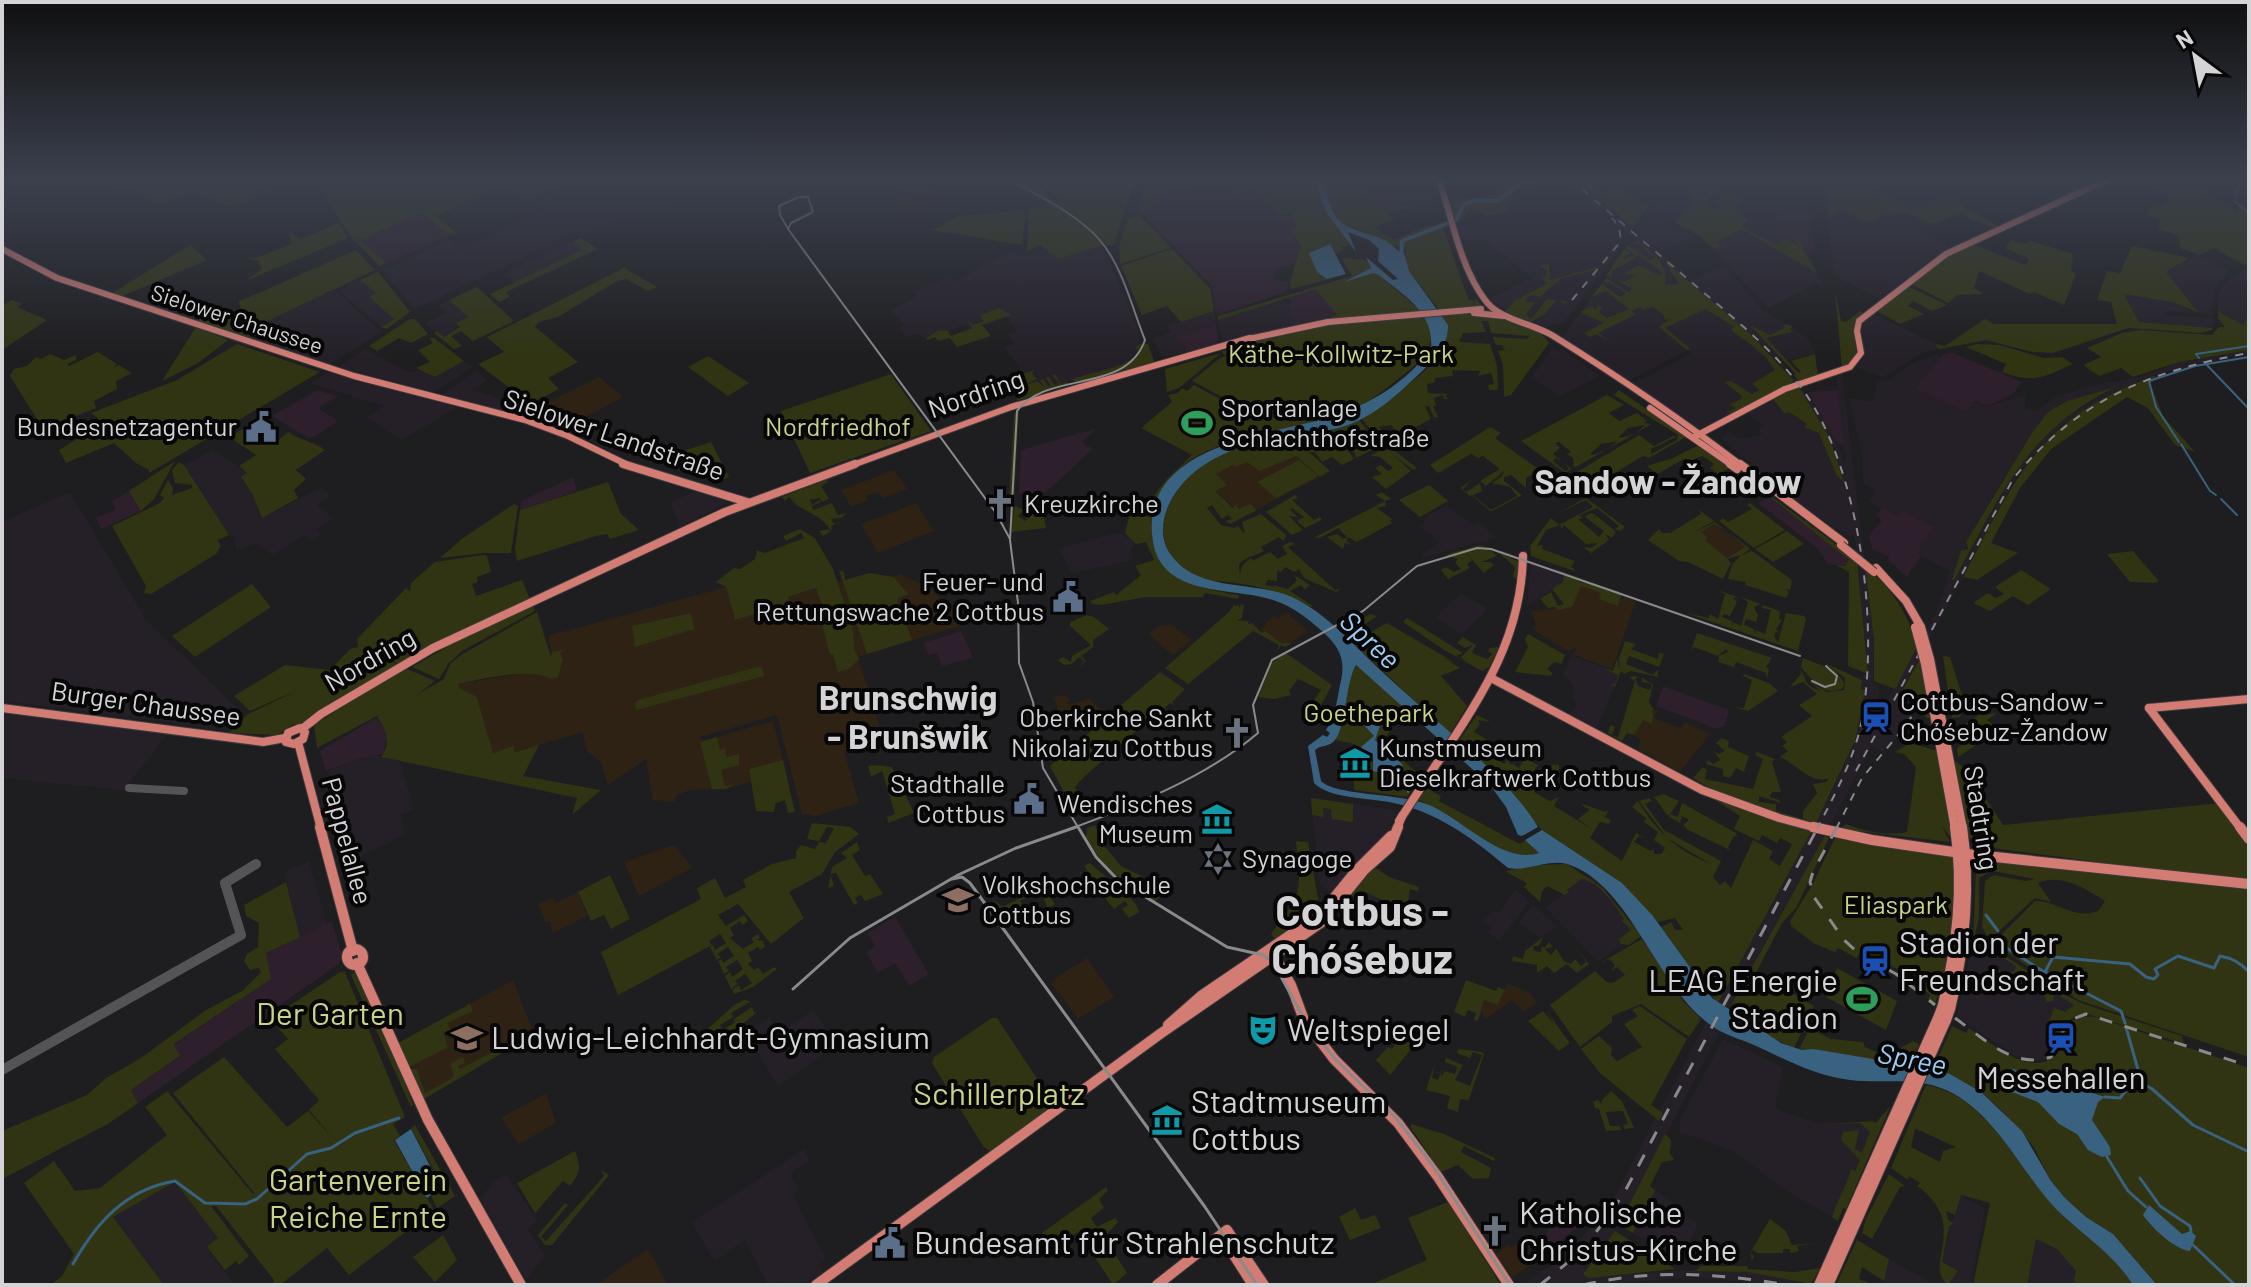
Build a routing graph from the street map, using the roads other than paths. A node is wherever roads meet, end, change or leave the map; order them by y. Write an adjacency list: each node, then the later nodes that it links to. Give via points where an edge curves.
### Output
1 (1457, 239): 4 (main road)
2 (1978, 239): 8 (main road, via 1864,315 1857,331 1861,353 1850,367 1785,389)
3 (2, 249): 6 (main road, Sielower Chaussee, via 57,278)
4 (1488, 310): 5 (main road, Nordring, via 1314,324); 9 (main road, Stadtring, via 1548,337)
5 (1248, 339): 7 (main road, Nordring); 7 (main road, Nordring)
6 (328, 369): 10 (main road, Sielower Landstraße, via 525,420 616,462)
7 (1014, 404): 11 (main road, Nordring)
8 (1742, 412): 9 (main road); 9 (main road)
9 (1699, 437): 22 (main road, Stadtring, bridge, via 1875,570 1918,627)
10 (730, 496): 11 (main road, Sielower Landstraße); 12 (main road, via 732,502)
11 (746, 502): 12 (main road, Nordring); 13 (main road, Nordring)
12 (723, 510): 13 (main road, Nordring)
13 (681, 532): 18 (main road, Nordring, via 433,648)
14 (1523, 556): 15 (main road, via 1516,622)
15 (1491, 678): 22 (main road, via 1732,802 1880,840); 24 (main road, via 1413,797 1390,847 1310,931)
16 (2249, 699): 21 (main road, via 2149,708)
17 (2, 708): 19 (main road, Burger Chaussee, via 263,742)
18 (302, 729): 19 (main road, Nordring); 20 (main road, via 305,735)
19 (285, 738): 20 (main road)
20 (298, 742): 27 (main road, Pappelallee, via 353,951 363,952 357,963 415,1105)
21 (2249, 839)
22 (1962, 849): 23 (main road); 25 (main road, Stadtring, via 1968,928 1962,966)
23 (2249, 884)
24 (1271, 952): 28 (main road); 32 (main road, via 1304,1020 1334,1059 1398,1123)
25 (1854, 1219): 33 (main road, Stadtring); 34 (main road, Stadtring)
26 (1224, 1232): 29 (main road); 30 (main road); 31 (main road)
27 (521, 1285)
28 (816, 1285)
29 (1157, 1285)
30 (1253, 1285)
31 (1264, 1285)
32 (1509, 1285)
33 (1819, 1285)
34 (1828, 1285)

